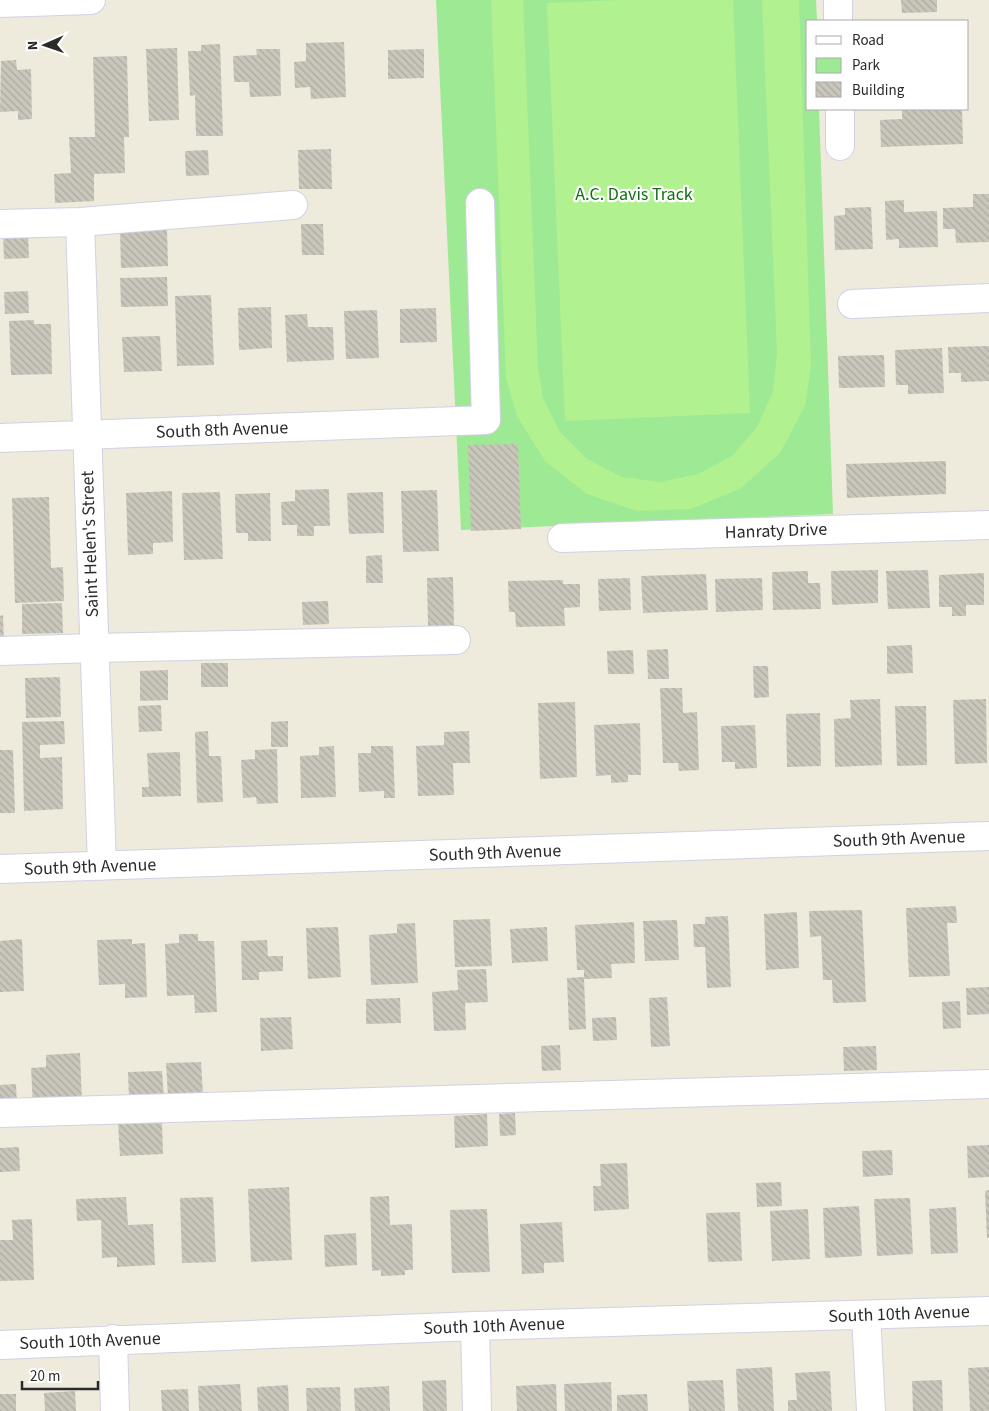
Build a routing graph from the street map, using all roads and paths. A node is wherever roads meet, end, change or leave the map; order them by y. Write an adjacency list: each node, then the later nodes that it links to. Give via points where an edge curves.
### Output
1 (90, 0): 3 (street)
2 (838, 0): 4 (street)
3 (0, 3)
4 (838, 20)
5 (840, 110): 6 (street)
6 (840, 146)
7 (480, 204): 13 (street, South 8th Avenue, via 486,420)
8 (293, 205): 9 (street)
9 (80, 222): 10 (street); 13 (street, Saint Helen's Street)
10 (0, 224)
11 (989, 298): 12 (street)
12 (852, 304)
13 (86, 435): 14 (street, South 8th Avenue); 18 (street, Saint Helen's Street)
14 (0, 438)
15 (989, 525): 16 (street, Hanraty Drive)
16 (562, 538)
17 (456, 640): 18 (street)
18 (94, 648): 19 (street); 21 (street, Saint Helen's Street)
19 (0, 651)
20 (989, 836): 21 (street, South 9th Avenue)
21 (102, 866): 22 (street, South 9th Avenue)
22 (0, 870)
23 (989, 1084): 24 (street)
24 (0, 1113)
25 (989, 1311): 26 (street, South 10th Avenue)
26 (866, 1315): 27 (street, South 10th Avenue); 32 (street)
27 (475, 1326): 28 (street, South 10th Avenue); 31 (street)
28 (113, 1339): 29 (street, South 10th Avenue); 30 (street)
29 (0, 1344)
30 (115, 1411)
31 (477, 1411)
32 (871, 1411)

